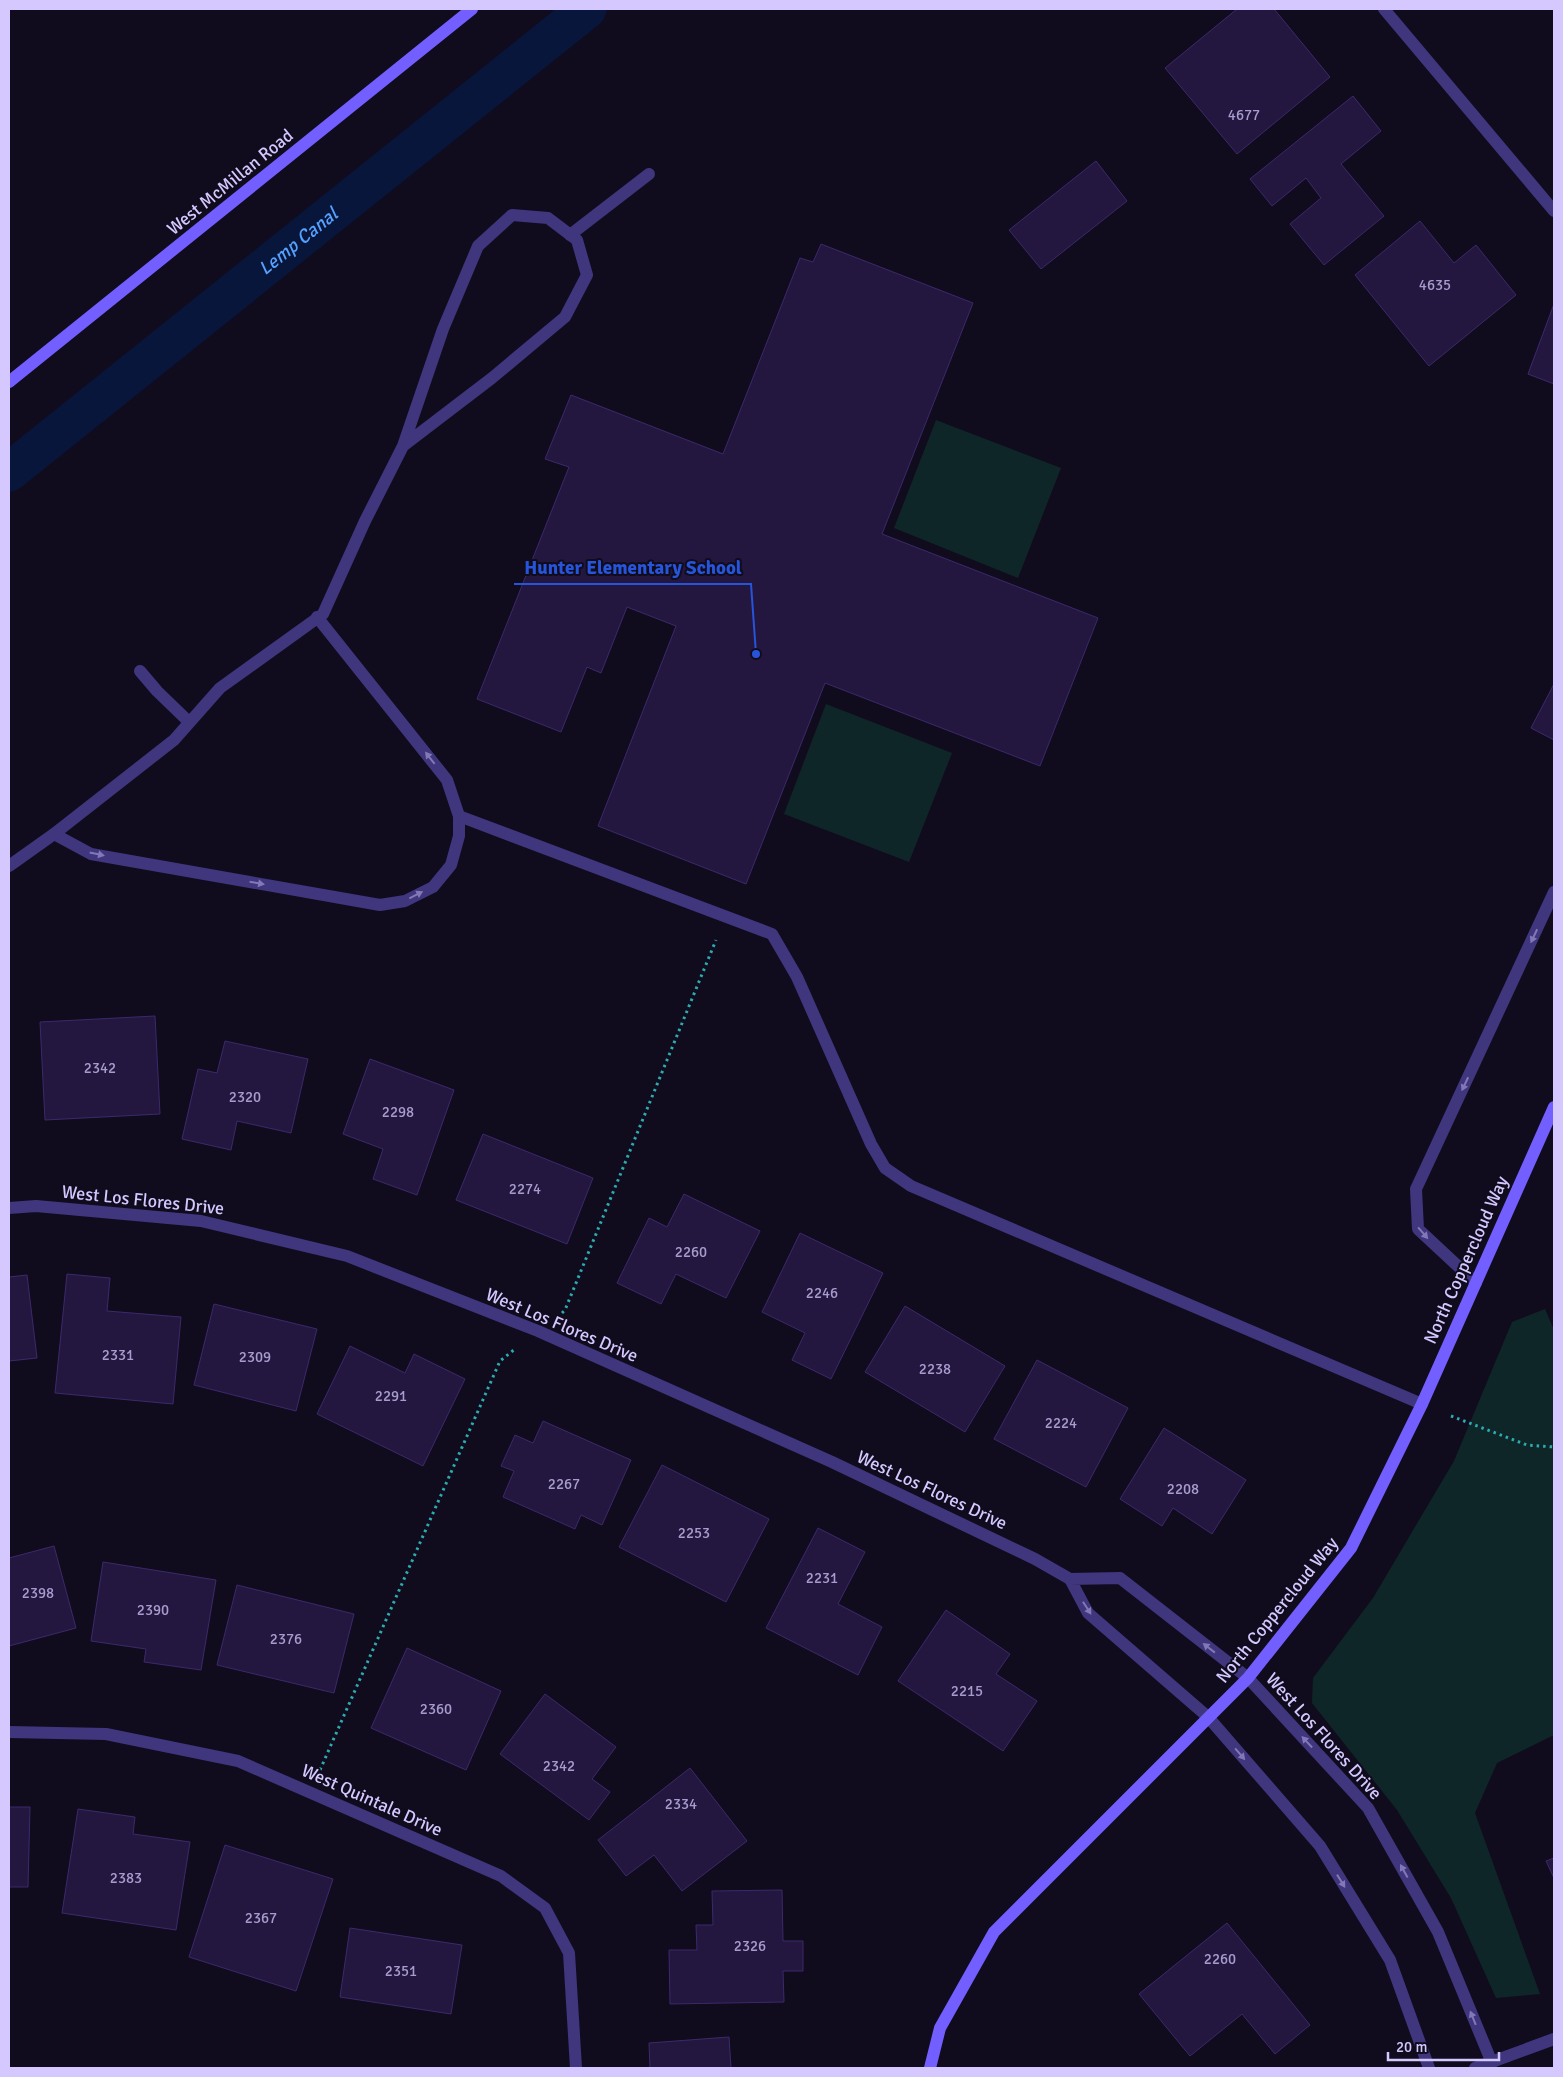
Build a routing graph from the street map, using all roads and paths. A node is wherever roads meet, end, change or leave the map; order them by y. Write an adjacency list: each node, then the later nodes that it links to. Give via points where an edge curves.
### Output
1 (472, 9): 6 (street, West McMillan Road)
2 (1384, 9): 4 (street)
3 (649, 174): 5 (street)
4 (1554, 211)
5 (570, 235): 7 (street, via 576,240 587,275 565,317); 7 (street, via 548,218 512,215 478,246 444,329)
6 (9, 382)
7 (403, 446): 8 (street, via 322,614)
8 (317, 617): 10 (street, via 220,688); 11 (street, one-way to 8, via 447,780)
9 (140, 671): 10 (street)
10 (189, 722): 12 (street, via 174,740)
11 (459, 816): 12 (street, one-way to 11, via 91,854 380,905 405,901 433,887 451,865); 18 (street, via 772,934 797,977 871,1144 885,1168 911,1186)
12 (54, 834): 13 (street)
13 (9, 866)
14 (1554, 892): 17 (street, one-way to 17, via 1416,1189 1418,1229)
15 (1554, 1106): 17 (street, North Coppercloud Way)
16 (9, 1208): 21 (street, West Los Flores Drive, via 36,1206 202,1221 347,1256 538,1331 805,1450)
17 (1476, 1283): 18 (street, North Coppercloud Way)
18 (1422, 1404): 22 (street, North Coppercloud Way, via 1351,1548)
19 (1451, 1416): 20 (path, via 1527,1445)
20 (1554, 1447)
21 (1070, 1578): 22 (street, West Los Flores Drive, one-way to 21, via 1120,1578); 23 (street, one-way to 23, via 1088,1612)
22 (1248, 1678): 23 (street, North Coppercloud Way); 26 (street, West Los Flores Drive, one-way to 22, via 1438,1932 1368,1808)
23 (1208, 1717): 28 (street, North Coppercloud Way, via 994,1932 940,2028); 29 (street, one-way to 29, via 1320,1846 1390,1960)
24 (9, 1732): 27 (street, West Quintale Drive, via 106,1734 238,1761 501,1876 546,1908 569,1953)
25 (1554, 2040): 26 (street)
26 (1492, 2063): 30 (street)
27 (576, 2068)
28 (930, 2068)
29 (1429, 2068)
30 (1475, 2068)

